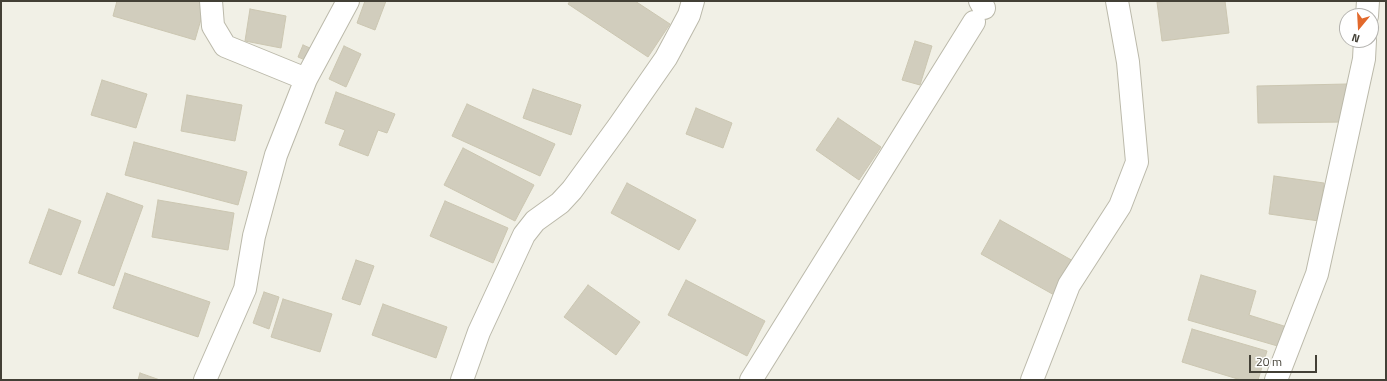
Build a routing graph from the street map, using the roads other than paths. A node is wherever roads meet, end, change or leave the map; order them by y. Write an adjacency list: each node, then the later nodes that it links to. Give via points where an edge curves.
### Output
1 (211, 1): 7 (street, via 213,26 225,46)
2 (348, 1): 7 (street)
3 (693, 1): 9 (street, via 689,15 666,58 618,127 572,190 560,203 535,221 524,235 479,332)
4 (1117, 1): 11 (street, via 1128,62 1137,162 1120,206 1069,285)
5 (979, 10): 10 (street)
6 (1365, 48): 12 (street, via 1317,274)
7 (306, 79): 8 (street, via 276,155 254,236 245,289)
8 (205, 380)
9 (462, 380)
10 (751, 380)
11 (1032, 380)
12 (1276, 380)

